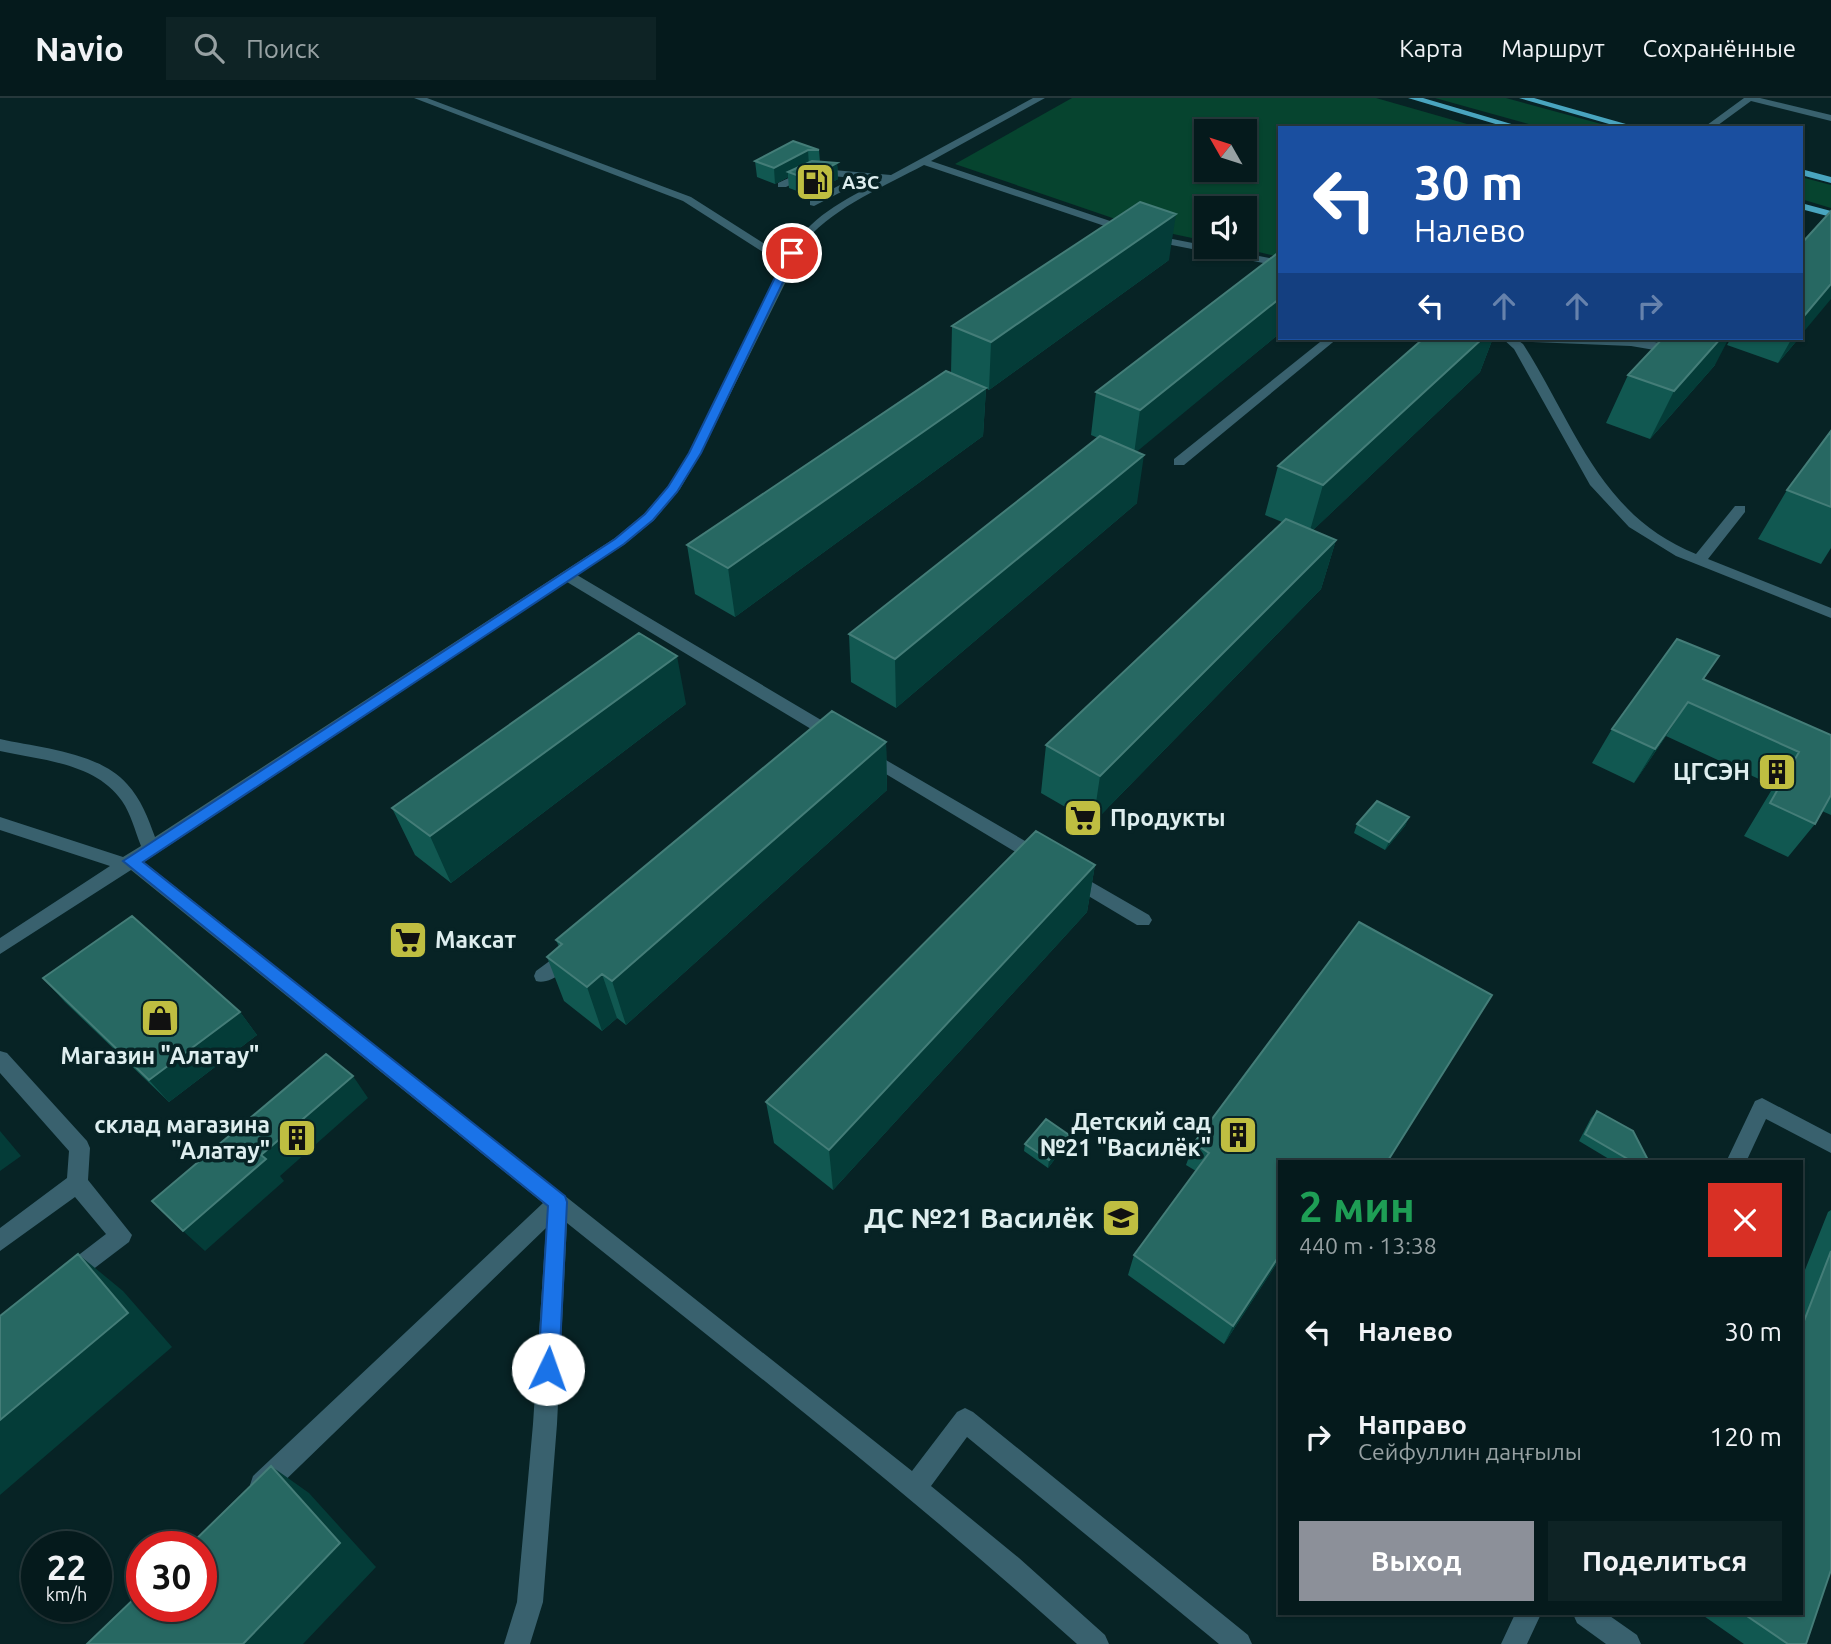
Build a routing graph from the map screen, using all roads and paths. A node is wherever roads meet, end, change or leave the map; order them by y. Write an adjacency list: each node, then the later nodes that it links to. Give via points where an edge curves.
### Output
1 (419, 98): 19 (street, via 687,200)
2 (1040, 98): 10 (street)
3 (1413, 98): 7 (main road)
4 (1524, 98): 8 (main road)
5 (1750, 98): 6 (street); 9 (street)
6 (1831, 118)
7 (1513, 126)
8 (1629, 126)
9 (1711, 126)
10 (924, 162): 13 (street); 20 (street, via 1150,238)
11 (1803, 173): 14 (main road)
12 (865, 175): 13 (street); 15 (street, via 810,170); 18 (street, via 811,200)
13 (895, 178): 18 (street)
14 (1831, 180)
15 (782, 185)
16 (1803, 207): 17 (main road)
17 (1831, 214)
18 (828, 216): 19 (street, via 802,238)
19 (788, 263): 28 (street, via 673,489 620,541)
20 (1278, 263)
21 (1330, 340): 25 (street)
22 (1510, 340): 27 (street, via 1519,347 1603,492 1634,524)
23 (1582, 340): 24 (street)
24 (1681, 350)
25 (1179, 462)
26 (1740, 509): 27 (street)
27 (1699, 560): 29 (street)
28 (566, 575): 32 (street); 34 (street, via 829,740)
29 (1831, 613)
30 (0, 745): 32 (street, via 102,773 128,796)
31 (0, 823): 33 (street)
32 (151, 848): 33 (street)
33 (128, 863): 36 (street); 42 (street)
34 (1143, 920)
35 (586, 940): 37 (street)
36 (0, 947)
37 (543, 976)
38 (0, 1059): 41 (street, via 80,1148)
39 (1831, 1144): 40 (street, via 1762,1107)
40 (1737, 1160)
41 (77, 1183): 43 (street); 44 (street, via 121,1235)
42 (558, 1202): 45 (street); 46 (street); 49 (street, via 530,1602)
43 (0, 1241)
44 (50, 1292)
45 (914, 1489): 50 (street); 51 (street, via 965,1420)
46 (247, 1499)
47 (1528, 1615): 52 (street)
48 (1587, 1615): 53 (street)
49 (517, 1644)
50 (1096, 1644)
51 (1239, 1644)
52 (1514, 1644)
53 (1628, 1644)

